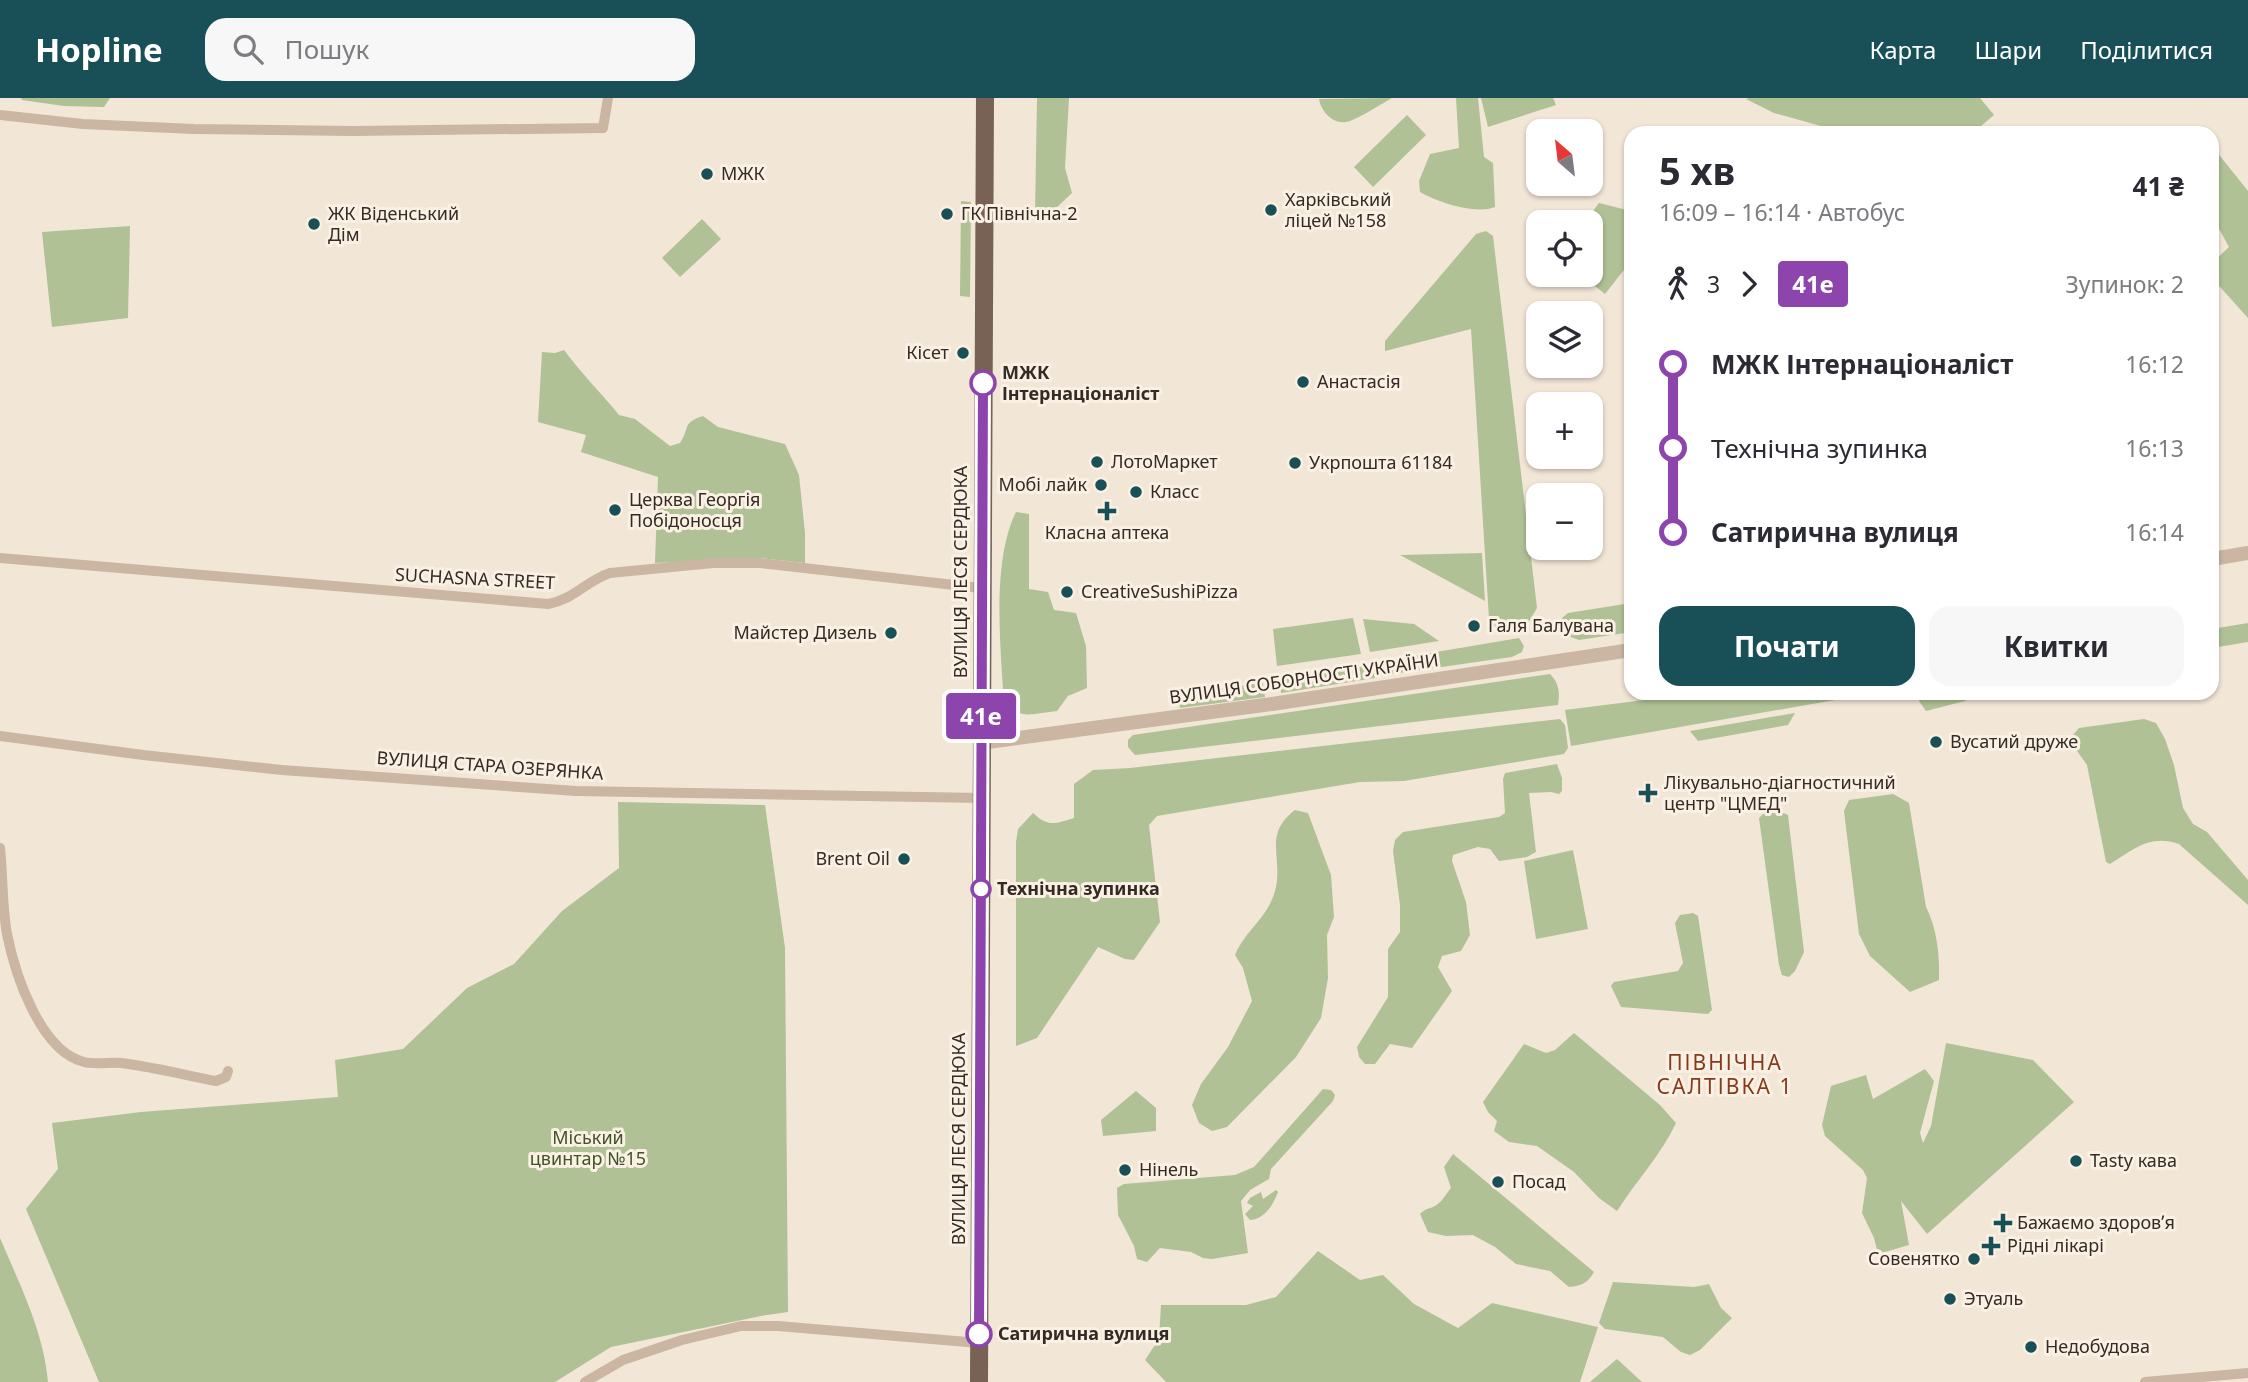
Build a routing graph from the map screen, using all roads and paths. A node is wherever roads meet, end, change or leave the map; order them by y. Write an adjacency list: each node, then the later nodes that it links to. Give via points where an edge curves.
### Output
1 (608, 98): 3 (street, via 603,128 194,129)
2 (985, 98): 7 (main road, ВУЛИЦЯ ЛЕСЯ СЕРДЮКА)
3 (0, 115)
4 (2248, 553): 6 (street)
5 (0, 558): 7 (street, SUCHASNA STREET, via 548,604 562,602 610,573 713,563 760,563)
6 (2219, 558)
7 (981, 588): 10 (main road, ВУЛИЦЯ ЛЕСЯ СЕРДЮКА)
8 (1624, 651): 10 (street, ВУЛИЦЯ СОБОРНОСТІ УКРАЇНИ)
9 (0, 736): 11 (street, ВУЛИЦЯ СТАРА ОЗЕРЯНКА, via 282,770 576,791)
10 (981, 743): 11 (main road, ВУЛИЦЯ ЛЕСЯ СЕРДЮКА)
11 (981, 798): 14 (main road, ВУЛИЦЯ ЛЕСЯ СЕРДЮКА)
12 (0, 848): 13 (street, via 7,933 18,975 54,1045 84,1062 120,1063 216,1082)
13 (229, 1071)
14 (979, 1343): 16 (street, via 741,1326 623,1360); 17 (main road, ВУЛИЦЯ ЛЕСЯ СЕРДЮКА)
15 (2248, 1373): 18 (street)
16 (585, 1382)
17 (979, 1382)
18 (2145, 1382)

